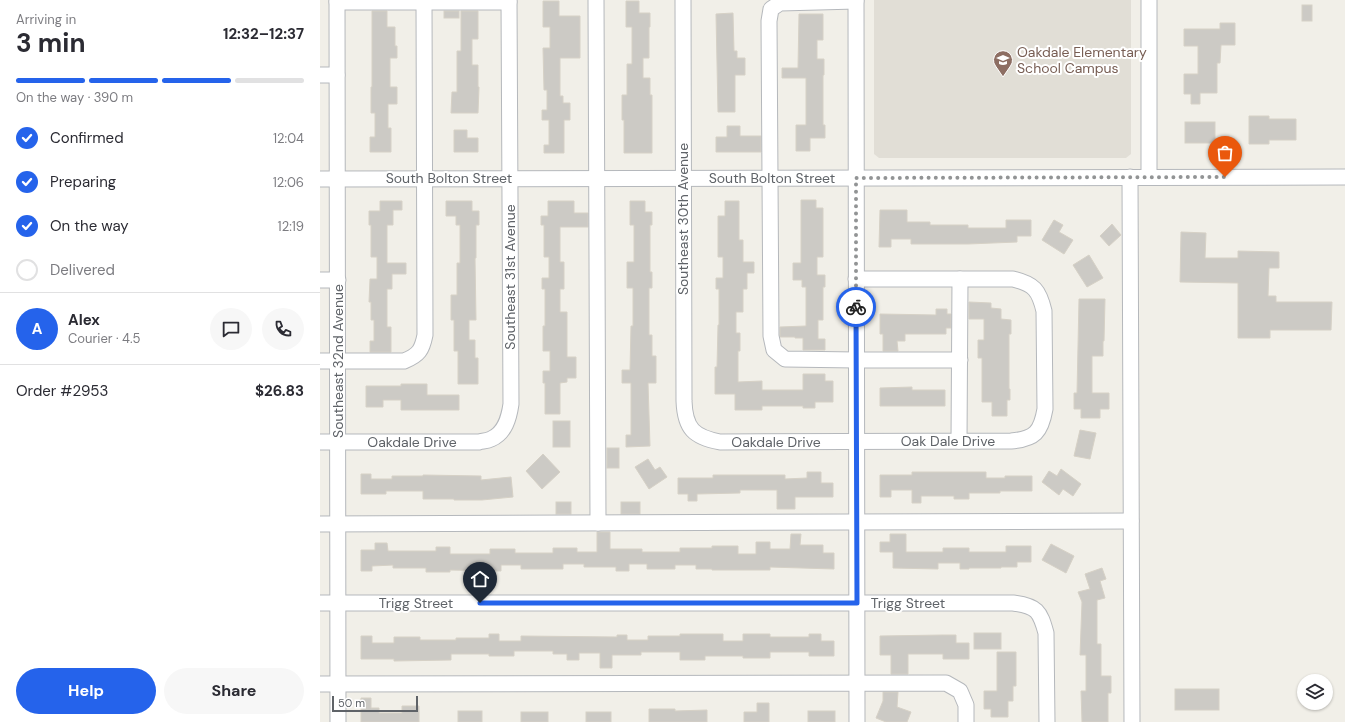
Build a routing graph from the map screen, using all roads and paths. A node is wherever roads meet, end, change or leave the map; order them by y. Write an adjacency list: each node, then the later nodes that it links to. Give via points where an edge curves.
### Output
1 (596, 0): 15 (street)
2 (683, 0): 16 (street, Southeast 30th Avenue)
3 (1149, 0): 11 (street)
4 (337, 1): 7 (street); 9 (street, Southeast 32nd Avenue)
5 (509, 1): 7 (street); 14 (street, Southeast 31st Avenue)
6 (856, 1): 17 (street, via 780,3 771,9); 18 (street)
7 (424, 2): 13 (street)
8 (320, 75): 9 (street)
9 (337, 75): 20 (street, Southeast 32nd Avenue)
10 (1130, 177): 11 (street, South Bolton Street); 18 (street, South Bolton Street); 35 (street)
11 (1149, 177): 12 (street, South Bolton Street)
12 (1345, 177)
13 (425, 178): 14 (street, South Bolton Street); 20 (street, South Bolton Street); 28 (street, via 425,335 422,347 415,357 404,361)
14 (510, 178): 15 (street, South Bolton Street); 29 (street, Southeast 31st Avenue, via 511,404 506,424)
15 (596, 178): 16 (street, South Bolton Street); 37 (street)
16 (683, 178): 17 (street, South Bolton Street); 30 (street, Southeast 30th Avenue, via 684,411 691,429)
17 (771, 178): 18 (street, South Bolton Street); 25 (street, via 771,336 774,350 785,359)
18 (856, 178): 21 (street)
19 (320, 179): 20 (street, South Bolton Street)
20 (338, 179): 24 (street, Southeast 32nd Avenue)
21 (856, 279): 22 (street); 25 (street)
22 (960, 279): 26 (street); 31 (street, Oak Dale Drive, via 1012,279 1025,282 1040,296 1044,311 1045,409 1037,432 1028,437 1018,440)
23 (320, 280): 24 (street)
24 (338, 280): 28 (street, Southeast 32nd Avenue)
25 (856, 360): 26 (street); 34 (street)
26 (960, 360): 31 (street)
27 (320, 361): 28 (street)
28 (338, 361): 33 (street, Southeast 32nd Avenue)
29 (500, 432): 33 (street, Oakdale Drive, via 492,439 479,442)
30 (697, 434): 34 (street, Oakdale Drive, via 720,442)
31 (959, 441): 34 (street, Oak Dale Drive)
32 (320, 442): 33 (street, Oakdale Drive)
33 (338, 442): 39 (street, Southeast 32nd Avenue)
34 (857, 442): 36 (street)
35 (1131, 521): 36 (street); 50 (street)
36 (857, 522): 37 (street); 42 (street)
37 (598, 523): 39 (street)
38 (320, 524): 39 (street)
39 (338, 524): 41 (street, Southeast 32nd Avenue)
40 (320, 603): 41 (street, Trigg Street)
41 (338, 603): 42 (street, Trigg Street); 44 (street, Southeast 32nd Avenue)
42 (857, 603): 45 (street); 49 (street, Trigg Street, via 1013,603 1030,606 1042,620 1046,633)
43 (320, 684): 44 (street)
44 (338, 684): 45 (street); 46 (street, Southeast 32nd Avenue)
45 (857, 684): 47 (street); 48 (street, via 946,683 960,691 966,705)
46 (338, 722)
47 (857, 722)
48 (966, 722)
49 (1047, 722)
50 (1132, 722)

